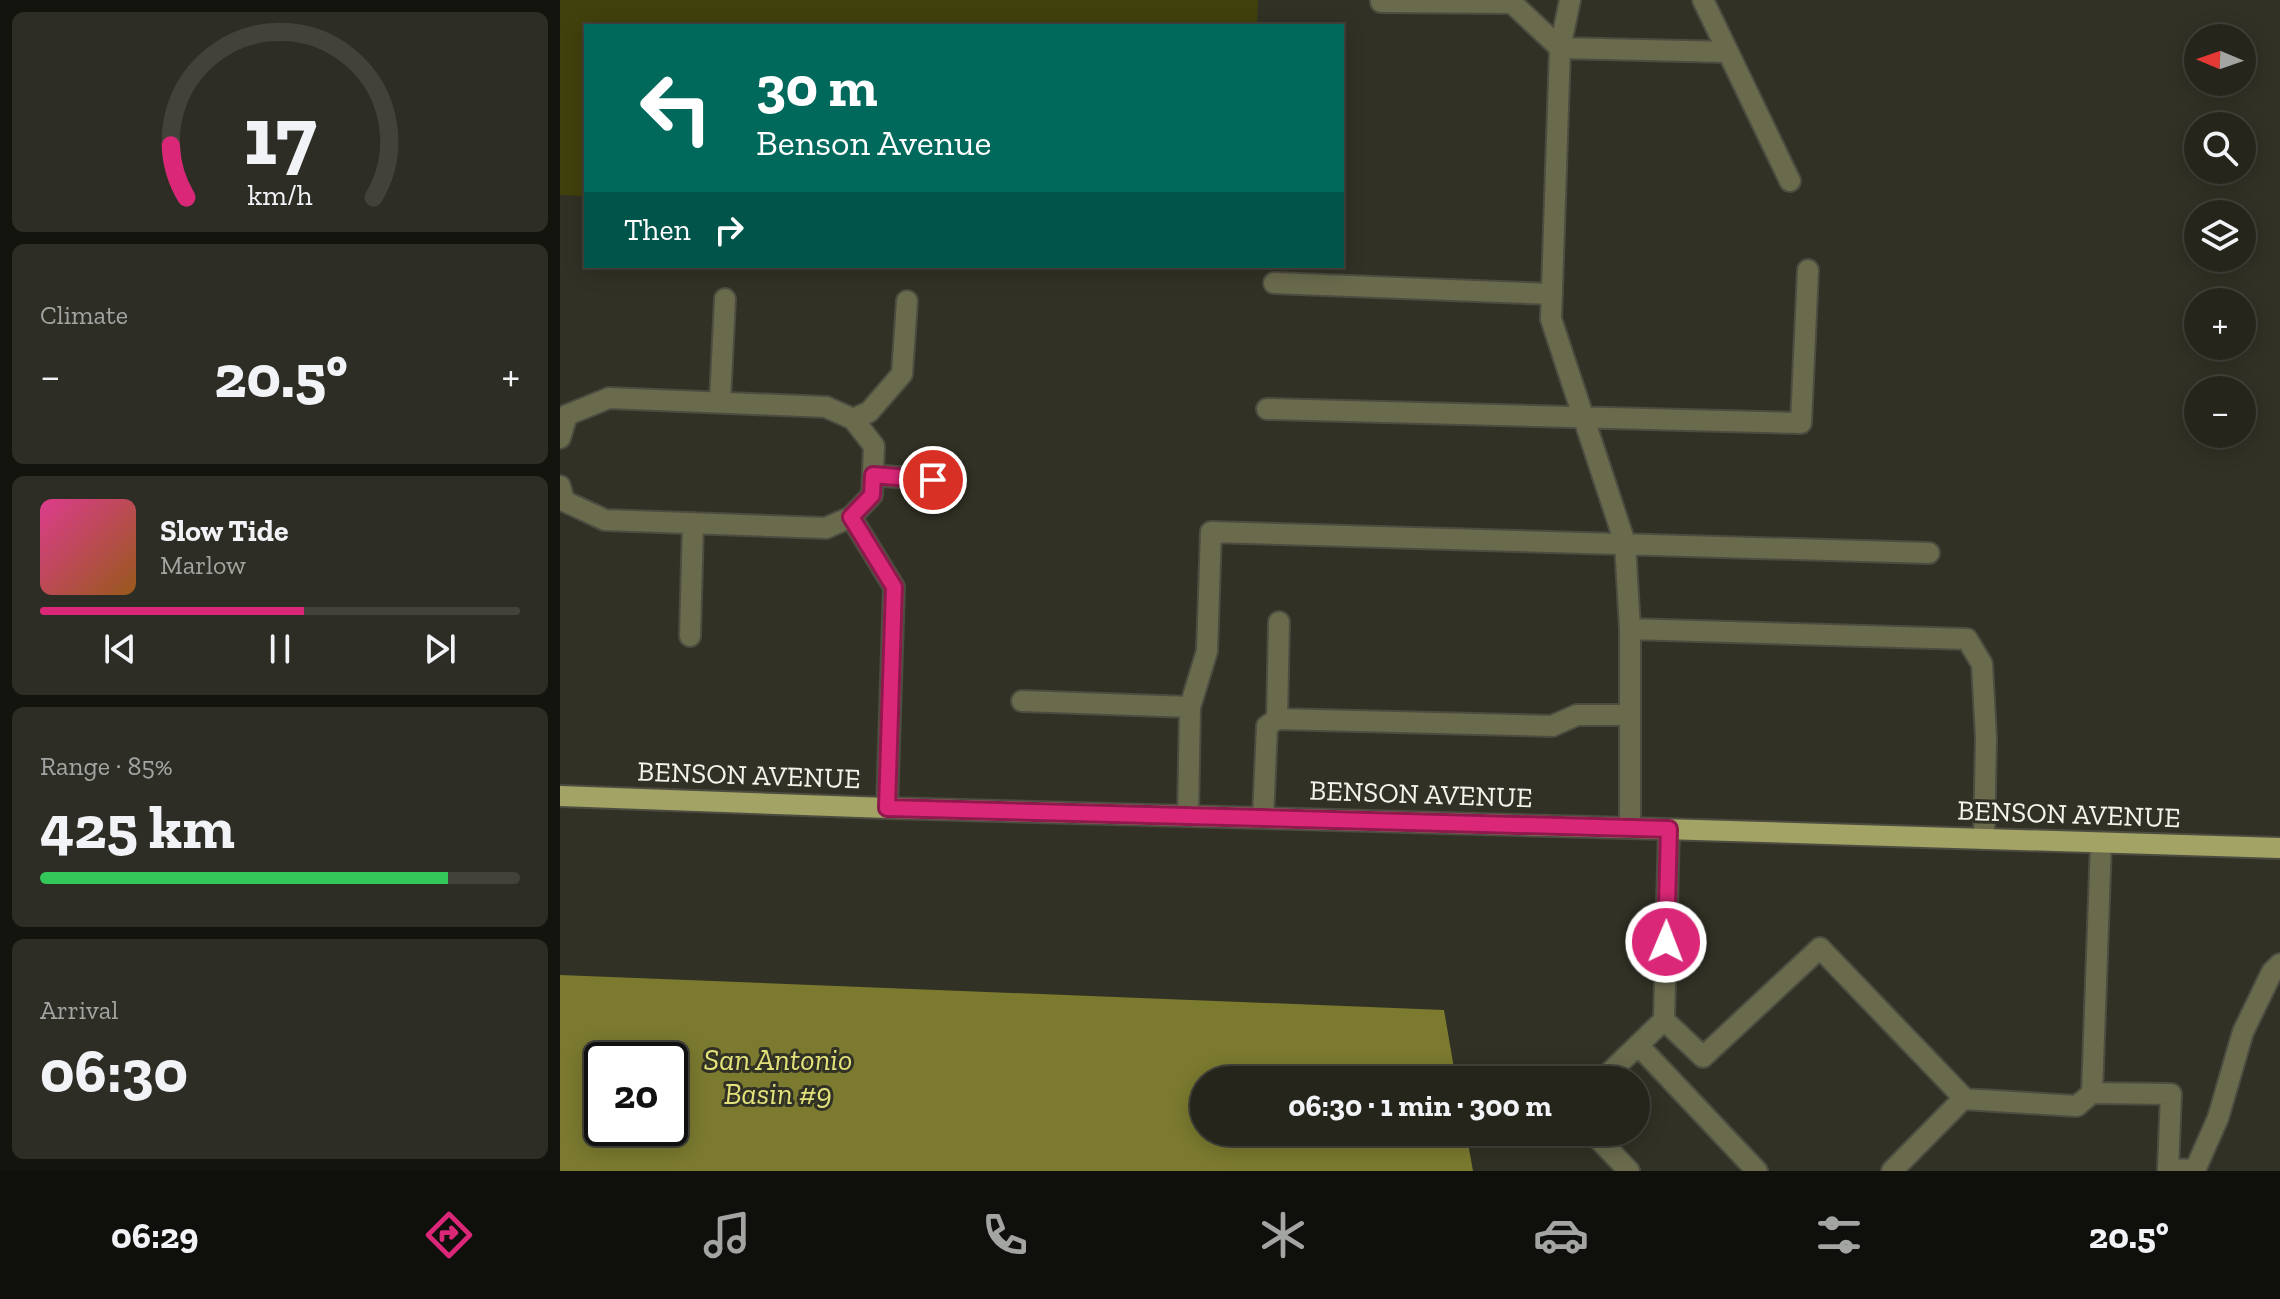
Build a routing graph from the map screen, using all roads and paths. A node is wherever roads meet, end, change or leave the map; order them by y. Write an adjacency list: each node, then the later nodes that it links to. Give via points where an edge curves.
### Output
1 (1381, 0): 4 (street)
2 (1570, 0): 5 (street)
3 (1703, 0): 6 (street)
4 (1512, 1): 5 (street)
5 (1560, 48): 6 (street); 10 (street)
6 (1728, 52): 7 (street)
7 (1790, 181)
8 (1808, 270): 16 (street, via 1801,423)
9 (1274, 283): 10 (street)
10 (1552, 294): 16 (street, via 1551,319)
11 (725, 299): 13 (street)
12 (907, 301): 17 (street, via 902,374 869,412)
13 (720, 401): 15 (street, via 609,398); 17 (street, via 826,407)
14 (1267, 409): 16 (street)
15 (564, 412): 18 (street)
16 (1584, 417): 24 (street)
17 (853, 419): 19 (street, via 874,446)
18 (560, 438)
19 (873, 475): 20 (street); 22 (street, via 872,495)
20 (933, 480)
21 (561, 497): 23 (street, via 605,520)
22 (851, 517): 23 (street, via 826,528); 34 (street, via 894,587)
23 (693, 523): 28 (street)
24 (1625, 543): 25 (street); 27 (street); 30 (street, via 1211,532 1207,651)
25 (1929, 553)
26 (1279, 622): 32 (street)
27 (1630, 629): 31 (street); 39 (street, via 1967,639 1982,664)
28 (690, 636)
29 (1022, 701): 30 (street)
30 (1190, 707): 35 (street)
31 (1630, 715): 32 (street, via 1577,715 1552,726); 37 (street)
32 (1277, 719): 36 (street, via 1267,726)
33 (560, 796): 34 (main road, BENSON AVENUE)
34 (887, 808): 35 (main road, BENSON AVENUE)
35 (1188, 816): 36 (main road, BENSON AVENUE)
36 (1263, 818): 37 (main road, BENSON AVENUE)
37 (1630, 828): 38 (main road, BENSON AVENUE)
38 (1669, 829): 39 (main road, BENSON AVENUE); 43 (street)
39 (1984, 839): 40 (main road, BENSON AVENUE)
40 (2101, 843): 41 (main road, BENSON AVENUE); 46 (street)
41 (2280, 848)
42 (2280, 964): 46 (street, via 2243,1032 2218,1118 2195,1170 2168,1169 2171,1094)
43 (1664, 1020): 44 (street); 47 (street, via 1703,1057 1820,948)
44 (1638, 1045): 45 (street); 50 (street)
45 (1616, 1066)
46 (2092, 1093): 47 (street, via 2077,1106)
47 (1963, 1099): 51 (street)
48 (1605, 1146): 49 (street)
49 (1629, 1171)
50 (1757, 1171)
51 (1892, 1171)

